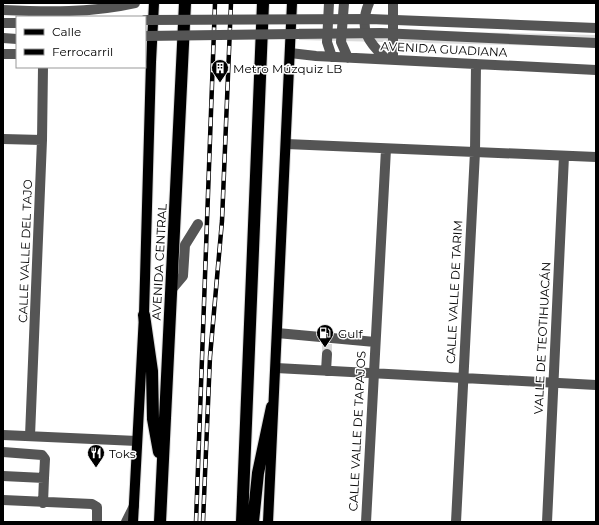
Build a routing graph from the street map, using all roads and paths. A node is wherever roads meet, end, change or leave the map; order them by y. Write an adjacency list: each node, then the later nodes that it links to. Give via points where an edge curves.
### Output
1 (135, 3): 11 (street)
2 (154, 3): 29 (main road, AVENIDA CENTRAL)
3 (185, 3): 41 (highway, AVENIDA CENTRAL)
4 (263, 3): 67 (highway)
5 (292, 3): 23 (main road)
6 (329, 3): 26 (street, via 327,42)
7 (344, 3): 27 (street, via 341,42)
8 (369, 3): 28 (street, via 364,27 368,40)
9 (393, 3): 28 (street)
10 (50, 7): 12 (street); 13 (street)
11 (116, 7): 13 (street); 14 (street)
12 (3, 10)
13 (100, 13)
14 (118, 16)
15 (146, 20): 18 (street, bridge, via 370,19)
16 (3, 23): 17 (street)
17 (16, 23)
18 (596, 28)
19 (146, 36): 22 (street, bridge, via 381,33)
20 (3, 38): 21 (street)
21 (16, 38)
22 (596, 43)
23 (290, 53): 26 (street, AVENIDA GUADIANA); 35 (main road)
24 (3, 54): 25 (street)
25 (16, 54)
26 (332, 57): 27 (street, AVENIDA GUADIANA)
27 (348, 58): 28 (street, AVENIDA GUADIANA)
28 (390, 60): 30 (street, AVENIDA GUADIANA)
29 (148, 62): 42 (main road, AVENIDA CENTRAL)
30 (476, 64): 32 (street, AVENIDA GUADIANA); 37 (street, CALLE VALLE DE TARIM)
31 (43, 68): 34 (street, CALLE VALLE DEL TAJO)
32 (596, 70)
33 (3, 139): 34 (street)
34 (42, 140): 54 (street, CALLE VALLE DEL TAJO)
35 (286, 144): 36 (street); 43 (main road)
36 (386, 149): 37 (street); 44 (street, CALLE VALLE DE TAPAJOS)
37 (475, 152): 38 (street); 49 (street, CALLE VALLE DE TARIM)
38 (564, 156): 39 (street); 50 (street, VALLE DE TEOTIHUACÁN)
39 (596, 157)
40 (198, 224): 41 (street, via 185,245 184,276)
41 (172, 289): 57 (highway, AVENIDA CENTRAL)
42 (144, 314): 55 (main road, AVENIDA CENTRAL); 57 (highway, via 152,372 153,419)
43 (277, 332): 44 (street); 46 (main road)
44 (375, 342): 48 (street, CALLE VALLE DE TAPAJOS)
45 (327, 354): 47 (street)
46 (276, 368): 47 (street); 52 (main road)
47 (326, 370): 48 (street)
48 (373, 373): 49 (street); 70 (street, CALLE VALLE DE TAPAJOS)
49 (463, 379): 50 (street); 71 (street, CALLE VALLE DE TARIM)
50 (553, 383): 51 (street); 72 (street, VALLE DE TEOTIHUACÁN)
51 (596, 385)
52 (272, 407): 68 (highway, via 258,473); 69 (main road)
53 (3, 435): 54 (street)
54 (30, 436): 55 (street)
55 (137, 441): 62 (main road, AVENIDA CENTRAL)
56 (3, 452): 59 (street, via 42,455 45,460)
57 (163, 470): 66 (highway, AVENIDA CENTRAL)
58 (3, 476): 59 (street)
59 (44, 478): 61 (street)
60 (3, 500): 61 (street)
61 (43, 503): 63 (street, via 95,505)
62 (134, 506): 64 (street); 65 (main road, AVENIDA CENTRAL)
63 (97, 522)
64 (126, 522)
65 (133, 522)
66 (160, 522)
67 (242, 522)
68 (253, 522)
69 (268, 522)
70 (366, 522)
71 (456, 522)
72 (547, 522)

